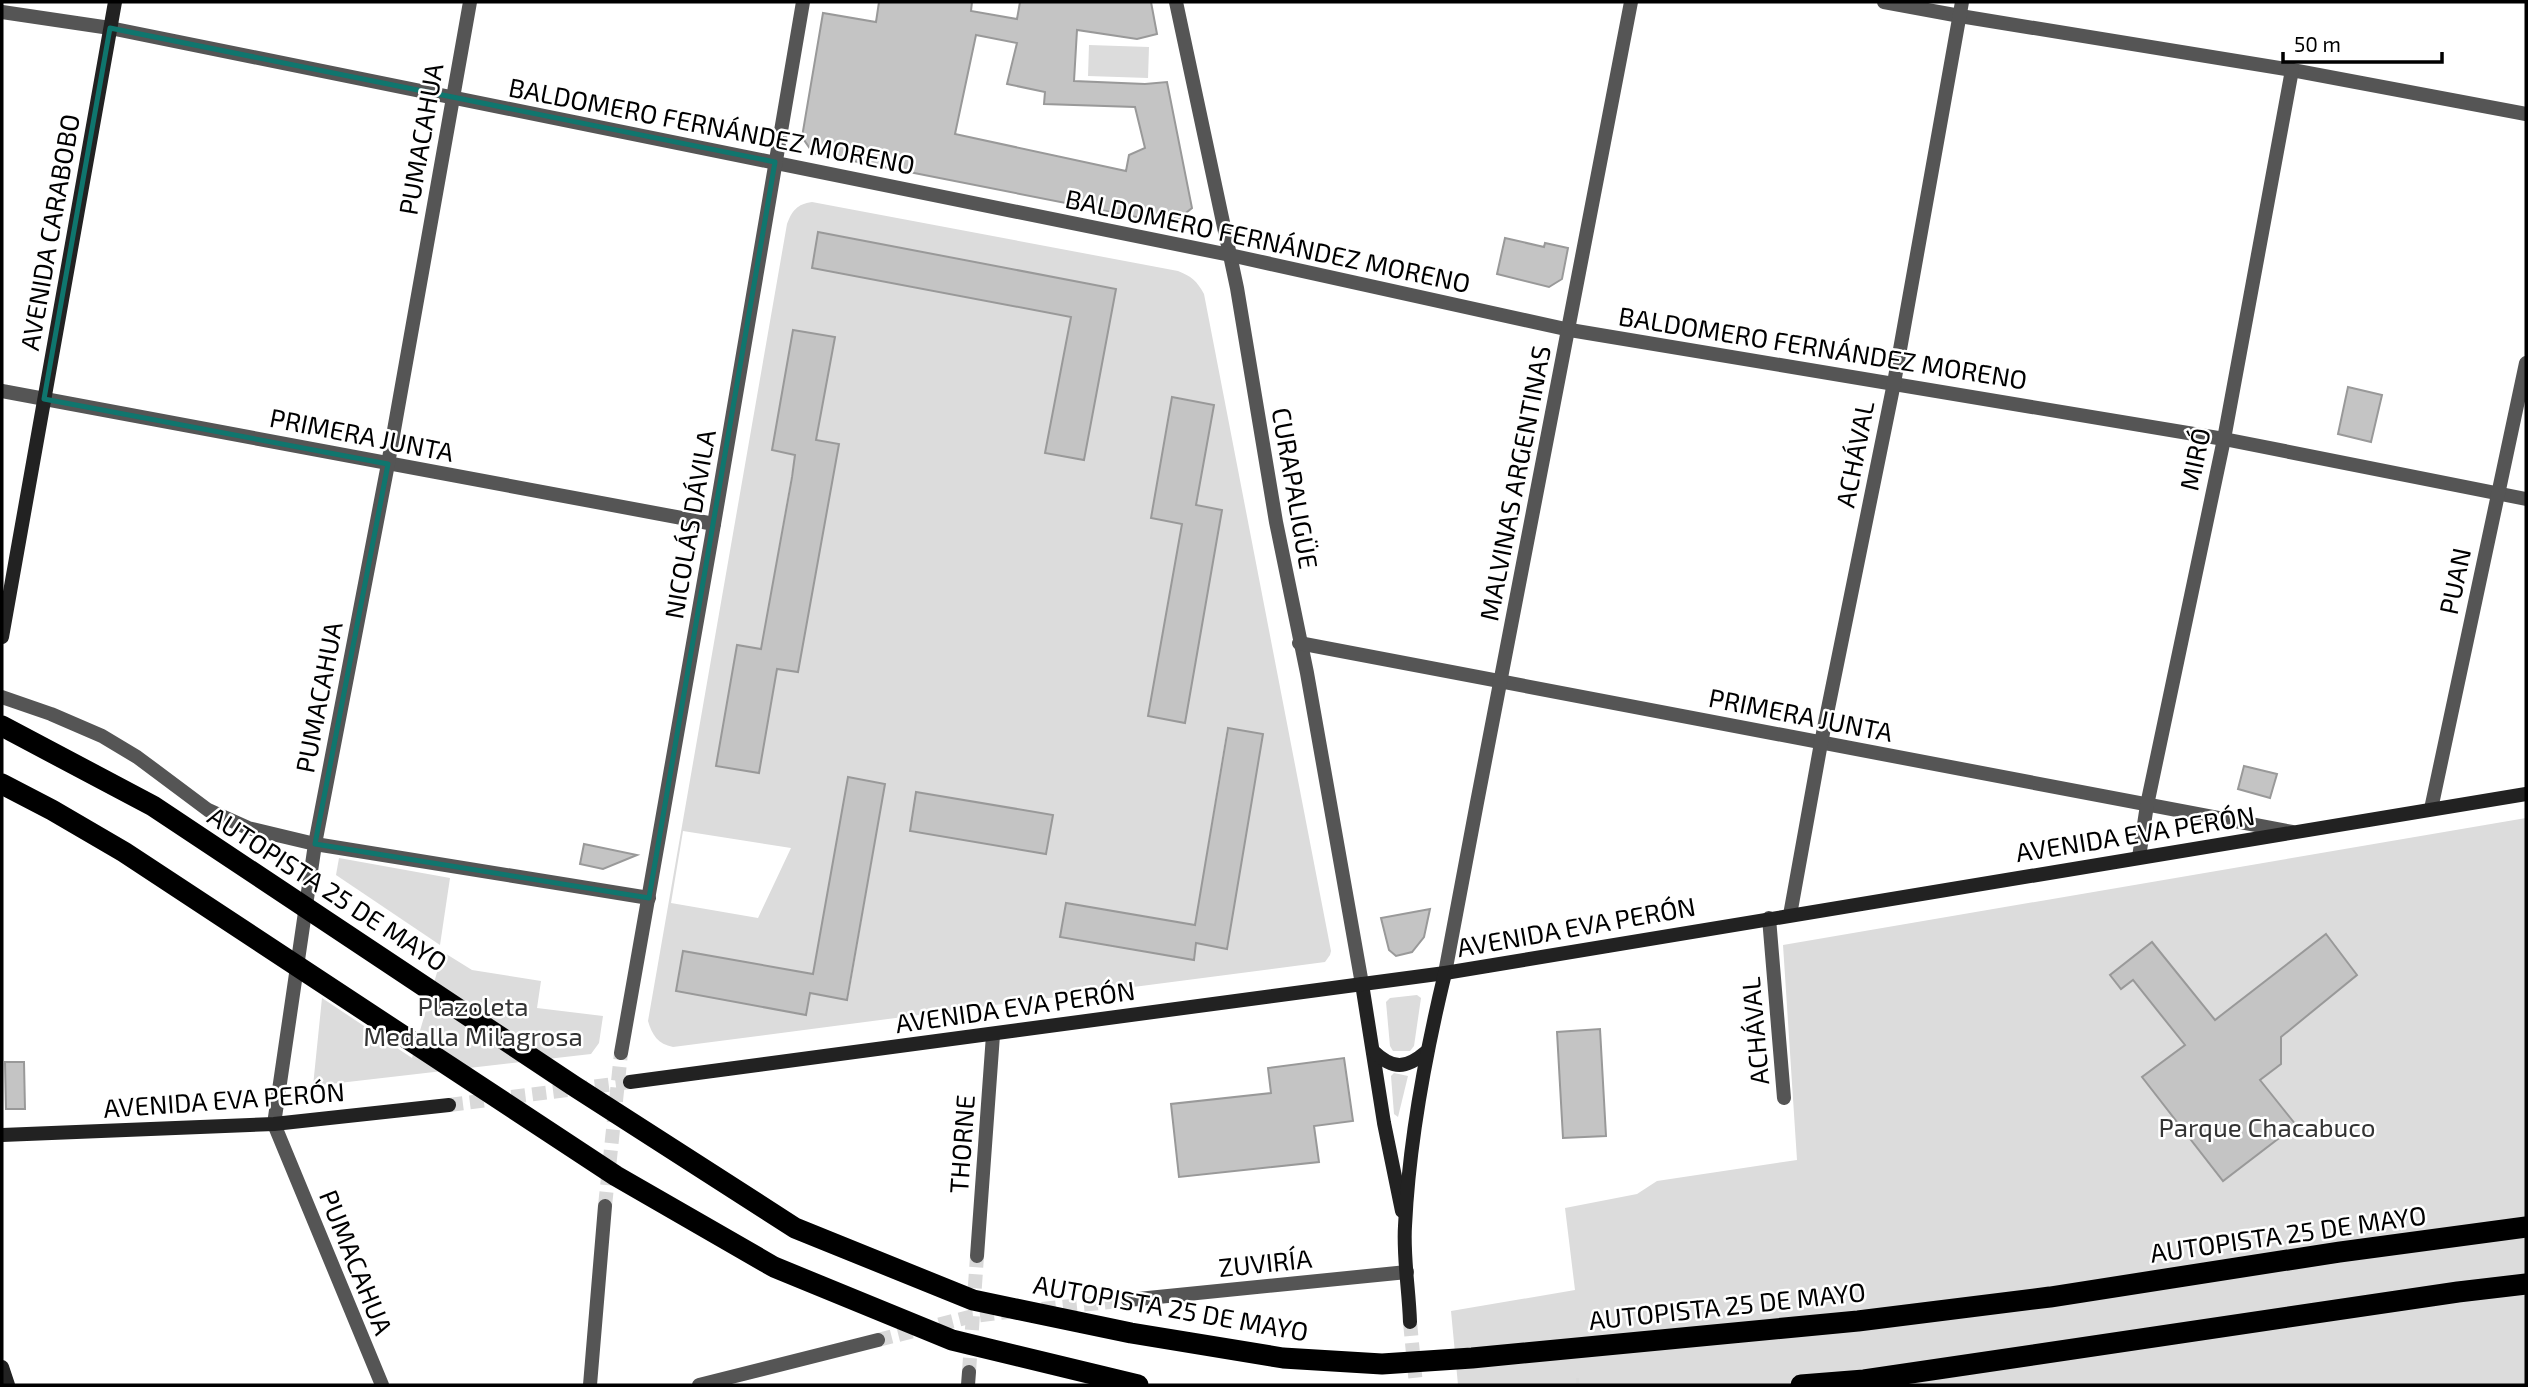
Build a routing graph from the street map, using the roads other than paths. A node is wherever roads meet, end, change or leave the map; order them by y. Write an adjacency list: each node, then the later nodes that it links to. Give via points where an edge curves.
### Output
1 (115, 2): 9 (main road, AVENIDA CARABOBO)
2 (470, 2): 11 (street, PUMACAHUA)
3 (803, 2): 13 (street, NICOLÁS DÁVILA)
4 (1177, 2): 14 (street, CURAPALIGÜE)
5 (1630, 2): 15 (street, MALVINAS ARGENTINAS)
6 (1884, 2): 7 (street)
7 (1961, 9): 10 (street); 17 (street, ACHÁVAL)
8 (2, 12): 9 (street, BALDOMERO FERNÁNDEZ MORENO)
9 (110, 28): 11 (street, BALDOMERO FERNÁNDEZ MORENO); 19 (main road, AVENIDA CARABOBO)
10 (2292, 70): 12 (street); 20 (street, MIRÓ)
11 (452, 97): 13 (street, BALDOMERO FERNÁNDEZ MORENO); 21 (street, PUMACAHUA)
12 (2526, 114)
13 (775, 162): 14 (street, BALDOMERO FERNÁNDEZ MORENO); 24 (street, NICOLÁS DÁVILA)
14 (1230, 255): 15 (street, BALDOMERO FERNÁNDEZ MORENO); 26 (street, CURAPALIGÜE)
15 (1570, 330): 17 (street, BALDOMERO FERNÁNDEZ MORENO); 27 (street, MALVINAS ARGENTINAS)
16 (2526, 363): 22 (street, PUAN)
17 (1894, 383): 20 (street, BALDOMERO FERNÁNDEZ MORENO); 30 (street, ACHÁVAL)
18 (2, 391): 19 (street, PRIMERA JUNTA)
19 (44, 399): 21 (street, PRIMERA JUNTA); 25 (main road, AVENIDA CARABOBO)
20 (2224, 439): 22 (street, BALDOMERO FERNÁNDEZ MORENO); 33 (street, MIRÓ)
21 (388, 464): 24 (street, PRIMERA JUNTA); 36 (street, PUMACAHUA)
22 (2497, 493): 23 (street, BALDOMERO FERNÁNDEZ MORENO); 34 (street, PUAN)
23 (2526, 499)
24 (714, 524): 38 (street, NICOLÁS DÁVILA)
25 (2, 637)
26 (1299, 643): 27 (street, PRIMERA JUNTA); 42 (street, CURAPALIGÜE)
27 (1499, 681): 30 (street, PRIMERA JUNTA); 41 (street, MALVINAS ARGENTINAS)
28 (2, 697): 36 (street, via 102,736 208,810 248,828)
29 (2, 726): 54 (highway, AUTOPISTA 25 DE MAYO, via 153,806 794,1228 973,1300 1131,1333 1283,1358 1382,1363 1472,1358 2036,1299)
30 (1821, 743): 33 (street, PRIMERA JUNTA); 39 (street, ACHÁVAL)
31 (2, 784): 66 (highway, via 124,852 616,1176 774,1268 952,1340)
32 (2526, 794): 34 (main road, AVENIDA EVA PERÓN)
33 (2147, 806): 35 (street, PRIMERA JUNTA); 37 (street, MIRÓ)
34 (2431, 809): 35 (main road, AVENIDA EVA PERÓN)
35 (2293, 832): 37 (main road, AVENIDA EVA PERÓN)
36 (315, 844): 38 (street); 50 (street, PUMACAHUA)
37 (2140, 857): 39 (main road, AVENIDA EVA PERÓN)
38 (649, 898): 46 (street, NICOLÁS DÁVILA)
39 (1790, 915): 40 (main road, AVENIDA EVA PERÓN)
40 (1769, 918): 41 (main road, AVENIDA EVA PERÓN); 48 (street, ACHÁVAL)
41 (1445, 973): 42 (main road, AVENIDA EVA PERÓN); 45 (main road)
42 (1362, 984): 43 (main road, AVENIDA EVA PERÓN); 44 (main road)
43 (993, 1035): 47 (main road, AVENIDA EVA PERÓN); 55 (street, THORNE)
44 (1373, 1051): 45 (main road, via 1384,1062 1399,1066 1413,1063); 53 (main road)
45 (1426, 1052): 53 (main road)
46 (621, 1053)
47 (630, 1082)
48 (1784, 1098)
49 (449, 1105): 50 (main road, AVENIDA EVA PERÓN)
50 (274, 1124): 51 (main road, AVENIDA EVA PERÓN); 63 (street, PUMACAHUA)
51 (2, 1135)
52 (605, 1206): 64 (street)
53 (1405, 1227): 56 (main road)
54 (2526, 1227)
55 (977, 1256)
56 (1407, 1272): 58 (street, ZUVIRÍA); 59 (main road)
57 (2526, 1284): 67 (highway, via 1864,1380)
58 (1128, 1300)
59 (1410, 1322)
60 (878, 1340): 65 (street)
61 (2, 1367): 62 (main road)
62 (8, 1385)
63 (382, 1385)
64 (590, 1385)
65 (699, 1385)
66 (1138, 1385)
67 (1801, 1385)

